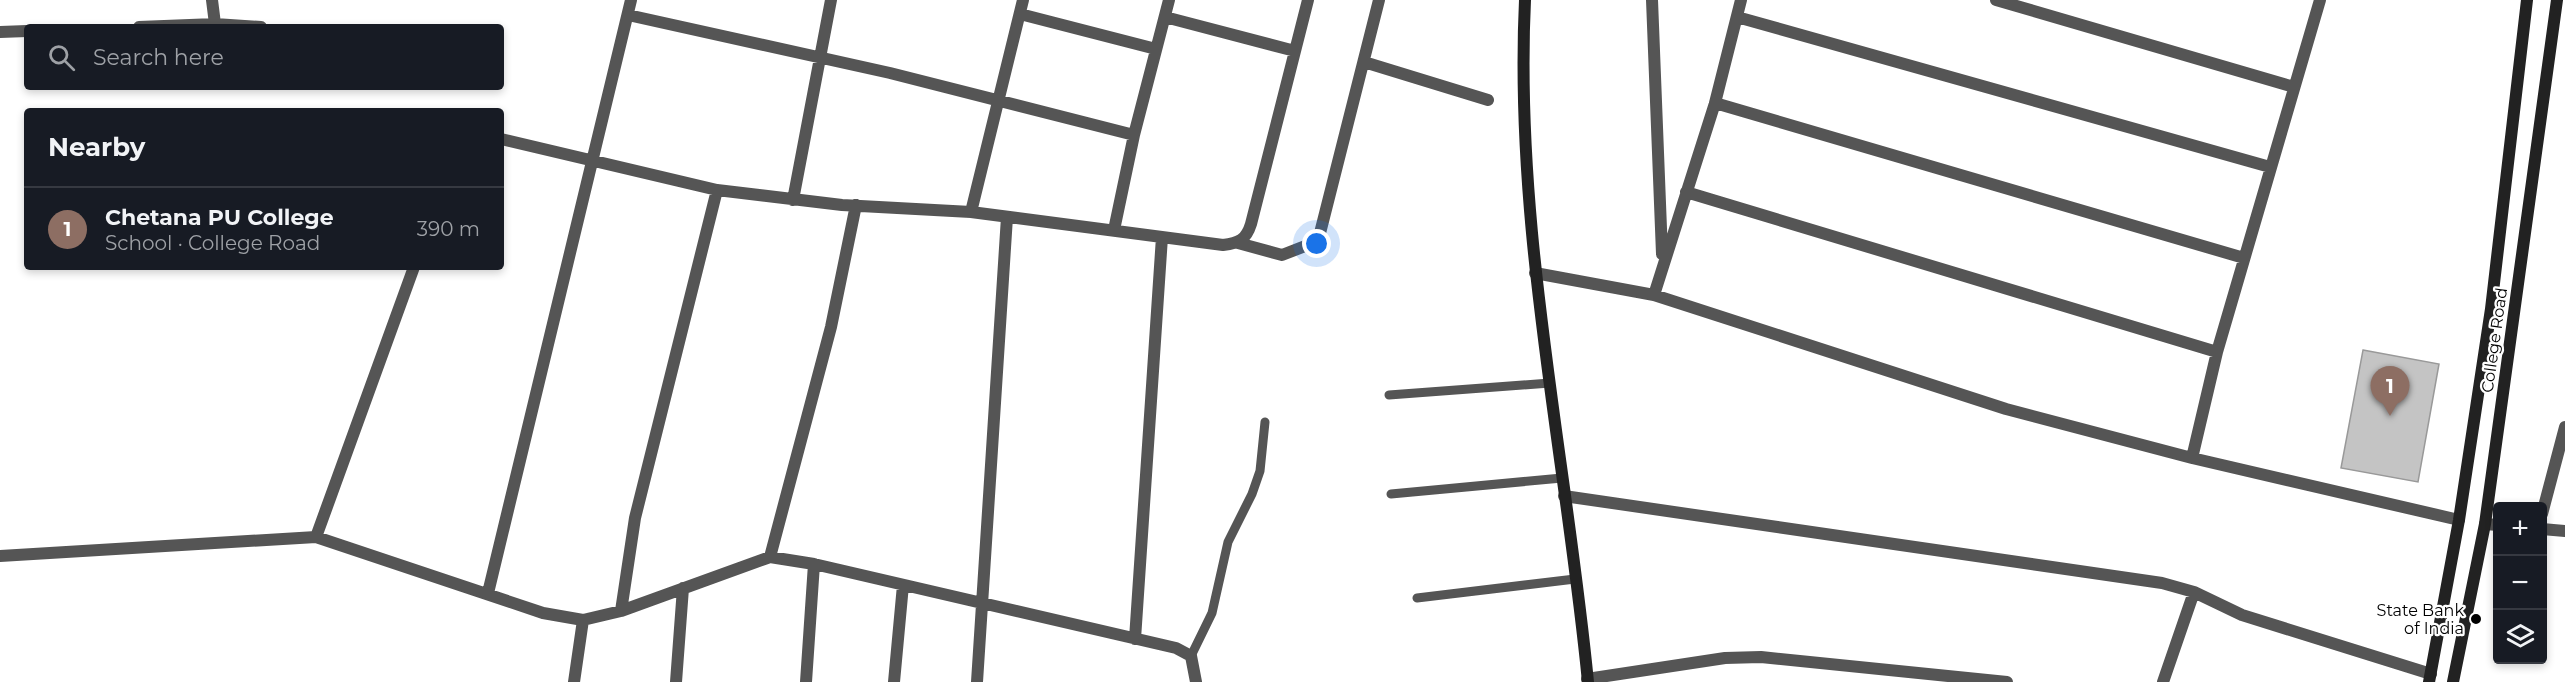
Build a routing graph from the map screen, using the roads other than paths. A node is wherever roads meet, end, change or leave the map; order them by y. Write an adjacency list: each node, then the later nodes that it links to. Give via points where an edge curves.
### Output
1 (212, 0): 19 (street)
2 (631, 0): 16 (street)
3 (831, 0): 24 (street)
4 (1023, 0): 15 (street)
5 (1169, 0): 17 (street)
6 (1308, 0): 23 (street)
7 (1380, 0): 25 (street)
8 (1525, 0): 46 (main road, via 1525,160)
9 (1652, 0): 44 (street)
10 (1741, 0): 18 (street)
11 (1996, 0): 26 (street)
12 (2320, 0): 26 (street)
13 (2527, 0): 58 (main road, College Road, via 2492,309)
14 (2557, 0): 59 (main road, College Road)
15 (1020, 14): 22 (street); 27 (street)
16 (628, 15): 24 (street); 32 (street)
17 (1164, 17): 22 (street); 23 (street)
18 (1737, 17): 29 (street); 33 (street)
19 (215, 24)
20 (24, 31): 21 (street)
21 (0, 32)
22 (1156, 49): 30 (street)
23 (1295, 51): 42 (street, via 1251,224 1248,234)
24 (818, 58): 27 (street); 36 (street)
25 (1364, 62): 28 (street); 42 (street, via 1318,241 1282,255)
26 (2294, 87): 33 (street)
27 (998, 100): 30 (street); 38 (street)
28 (1488, 100)
29 (1715, 103): 35 (street); 43 (street)
30 (1134, 135): 40 (street)
31 (504, 140): 32 (street)
32 (593, 161): 34 (street); 70 (street)
33 (2270, 167): 43 (street)
34 (717, 190): 36 (street); 73 (street, via 635,518)
35 (1686, 192): 44 (street); 48 (street)
36 (793, 200): 37 (street)
37 (856, 205): 38 (street); 64 (street, via 831,327)
38 (971, 212): 39 (street)
39 (1007, 217): 40 (street); 72 (street)
40 (1114, 230): 41 (street)
41 (1162, 237): 42 (street, via 1223,245); 75 (street)
42 (1238, 243)
43 (2244, 258): 48 (street)
44 (1663, 264): 47 (street)
45 (413, 270): 62 (street)
46 (1535, 273): 47 (street); 49 (main road)
47 (1654, 295): 53 (street, via 2006,409)
48 (2217, 352): 53 (street)
49 (1550, 383): 50 (lane); 54 (main road)
50 (1389, 395)
51 (1265, 422): 76 (lane, via 1260,471 1228,542 1212,613)
52 (2565, 428): 57 (street)
53 (2192, 458): 58 (street)
54 (1562, 478): 55 (lane); 56 (main road)
55 (1391, 494)
56 (1564, 496): 66 (main road); 69 (street, via 2162,583)
57 (2545, 502)
58 (2459, 520): 77 (main road, College Road)
59 (2491, 524): 87 (main road, College Road)
60 (2547, 529): 61 (street)
61 (2565, 531)
62 (316, 537): 63 (street); 70 (street)
63 (0, 556)
64 (770, 557): 65 (street); 68 (street)
65 (814, 564): 67 (street); 81 (street)
66 (1575, 579): 71 (lane); 78 (main road)
67 (903, 585): 72 (street); 82 (street)
68 (683, 588): 73 (street); 80 (street)
69 (2194, 592): 77 (street, via 2242,615); 86 (street)
70 (488, 593): 74 (street, via 543,613)
71 (1417, 598)
72 (980, 603): 75 (street); 83 (street)
73 (621, 610): 74 (street)
74 (583, 620): 79 (street)
75 (1135, 639): 76 (street, via 1176,648)
76 (1191, 656): 84 (street)
77 (2430, 678)
78 (1588, 680): 85 (street, via 1725,658 1761,657)
79 (574, 682)
80 (676, 682)
81 (806, 682)
82 (894, 682)
83 (976, 682)
84 (1196, 682)
85 (2007, 682)
86 (2163, 682)
87 (2453, 682)

